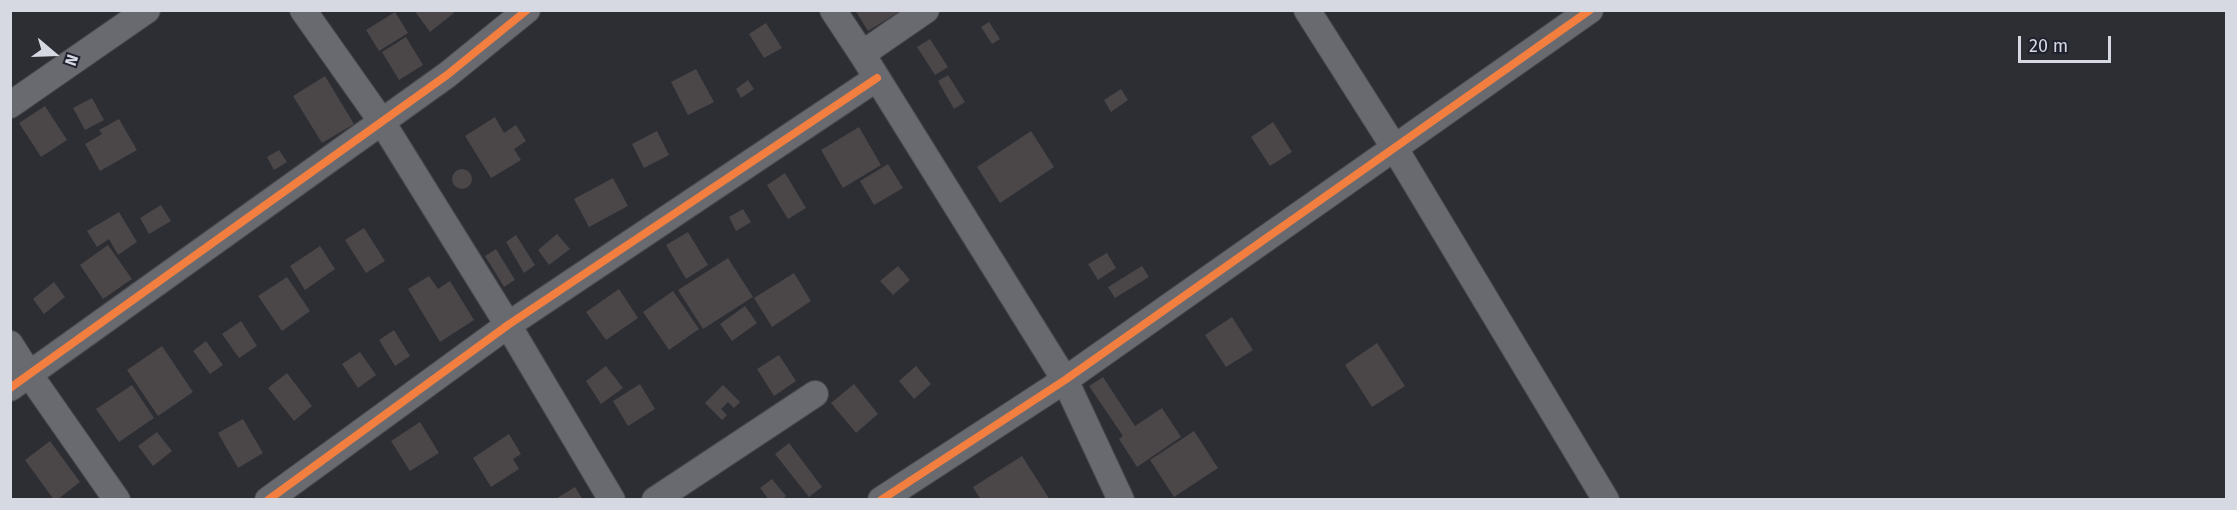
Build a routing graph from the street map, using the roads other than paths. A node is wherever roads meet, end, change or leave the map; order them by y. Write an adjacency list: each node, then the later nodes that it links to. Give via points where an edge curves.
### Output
1 (147, 10): 10 (street)
2 (303, 10): 11 (street)
3 (527, 10): 11 (street)
4 (832, 10): 8 (street)
5 (926, 10): 8 (street)
6 (1307, 10): 12 (street)
7 (1590, 10): 12 (street)
8 (862, 54): 9 (street)
9 (877, 78): 13 (street); 15 (street)
10 (10, 105)
11 (382, 122): 13 (street); 16 (street)
12 (1394, 147): 15 (street); 24 (street)
13 (508, 325): 19 (street); 20 (street)
14 (10, 344): 16 (street)
15 (1065, 380): 22 (street); 23 (street)
16 (20, 381): 18 (street)
17 (815, 394): 21 (street)
18 (117, 500)
19 (268, 500)
20 (612, 500)
21 (655, 500)
22 (881, 500)
23 (1121, 500)
24 (1606, 500)

